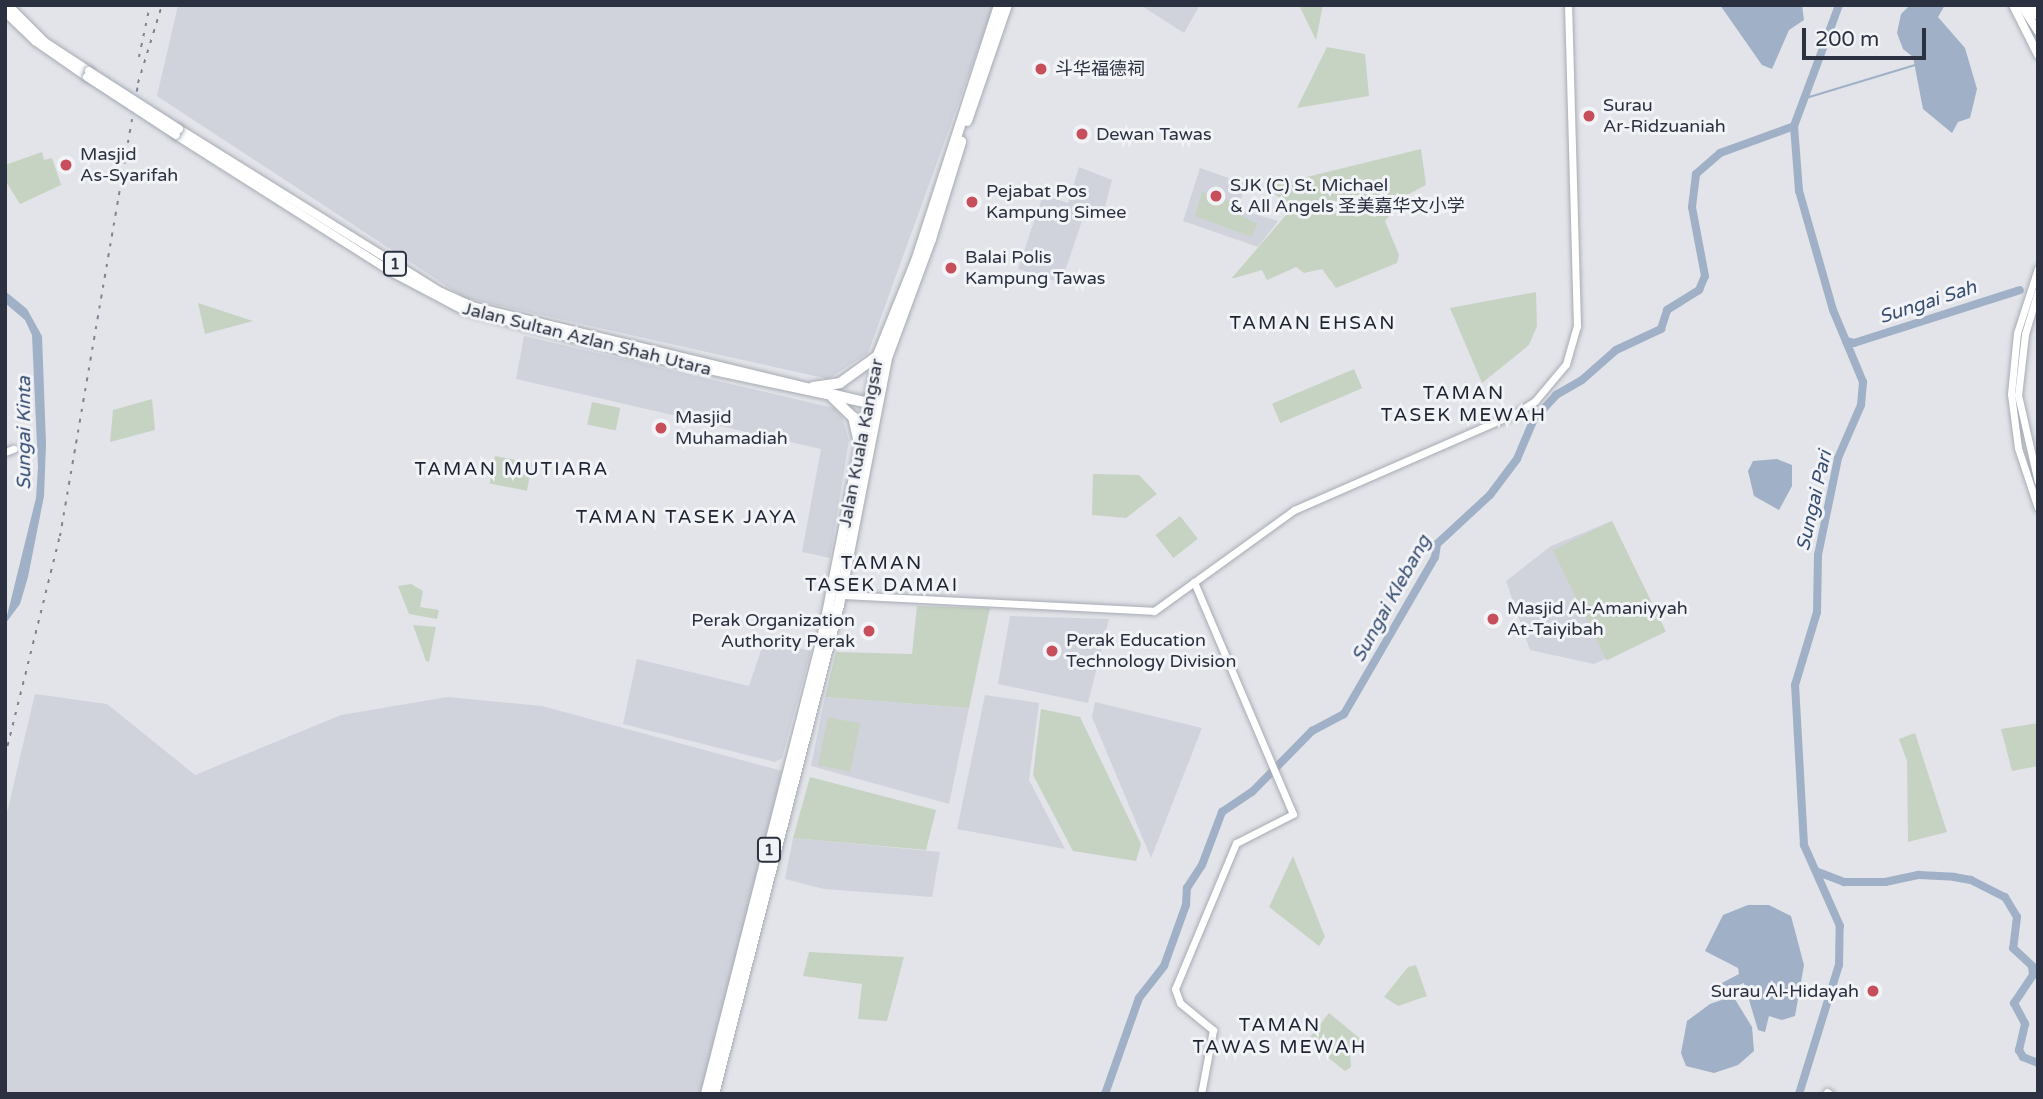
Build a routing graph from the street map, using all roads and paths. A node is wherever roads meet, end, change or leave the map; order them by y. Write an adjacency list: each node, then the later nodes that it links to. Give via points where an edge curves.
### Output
1 (8, 5): 12 (main road, Jalan Sultan Azlan Shah Utara / 1, via 45,42)
2 (999, 5): 14 (highway, Jalan Kuala Kangsar)
3 (1007, 5): 14 (highway, Jalan Kuala Kangsar)
4 (1568, 5): 33 (street, via 1577,324 1573,345 1557,377 1524,409 1294,510)
5 (2013, 5): 11 (main road)
6 (2021, 5): 10 (main road)
7 (2031, 5): 9 (highway)
8 (5, 12): 12 (main road, Jalan Sultan Azlan Shah Utara / 1, via 35,41)
9 (2038, 15)
10 (2038, 31)
11 (2038, 55)
12 (88, 74): 13 (main road, Jalan Sultan Azlan Shah Utara / 1, bridge)
13 (177, 132): 20 (main road, Jalan Sultan Azlan Shah Utara / 1, via 441,292 492,312); 22 (main road, Jalan Sultan Azlan Shah Utara / 1, via 436,298 499,321)
14 (924, 248): 16 (highway, Jalan Kuala Kangsar); 18 (highway, via 921,277 926,285); 19 (highway, Jalan Kuala Kangsar)
15 (2038, 268): 29 (street, via 2017,333 2011,394 2018,448)
16 (916, 282): 18 (highway, Jalan Kuala Kangsar); 19 (highway, via 910,285)
17 (2038, 291): 28 (street, via 2025,334 2018,395)
18 (912, 294): 26 (highway, Jalan Kuala Kangsar)
19 (891, 324): 23 (highway, Jalan Kuala Kangsar)
20 (613, 340): 21 (main road, Jalan Sultan Azlan Shah Utara / 1); 22 (main road)
21 (646, 348): 22 (main road); 24 (main road, Jalan Sultan Azlan Shah Utara / 1)
22 (632, 352): 25 (main road, Jalan Sultan Azlan Shah Utara / 1)
23 (878, 355): 24 (highway, via 840,383); 26 (highway, Jalan Kuala Kangsar)
24 (813, 387): 26 (main road, Jalan Sultan Azlan Shah Utara / 1)
25 (833, 398): 26 (main road, Jalan Sultan Azlan Shah Utara / 1); 27 (highway, via 853,417)
26 (870, 403): 27 (highway, Jalan Kuala Kangsar); 30 (highway, Jalan Kuala Kangsar / 1)
27 (860, 446): 31 (highway, Jalan Kuala Kangsar)
28 (2038, 482)
29 (2038, 508)
30 (857, 510): 31 (highway, via 846,552); 32 (highway, Jalan Kuala Kangsar / 1)
31 (838, 562): 32 (highway)
32 (841, 577): 34 (highway, Jalan Kuala Kangsar / 1); 35 (highway, Jalan Kuala Kangsar / 1)
33 (1194, 582): 34 (street, via 1151,612); 38 (street, via 1293,814 1236,843 1175,989 1180,1003 1213,1030)
34 (842, 595): 35 (highway, via 835,600); 37 (highway, Jalan Kuala Kangsar / 1)
35 (818, 657): 36 (highway, Jalan Kuala Kangsar / 1)
36 (706, 1094)
37 (715, 1094)
38 (1201, 1094)

